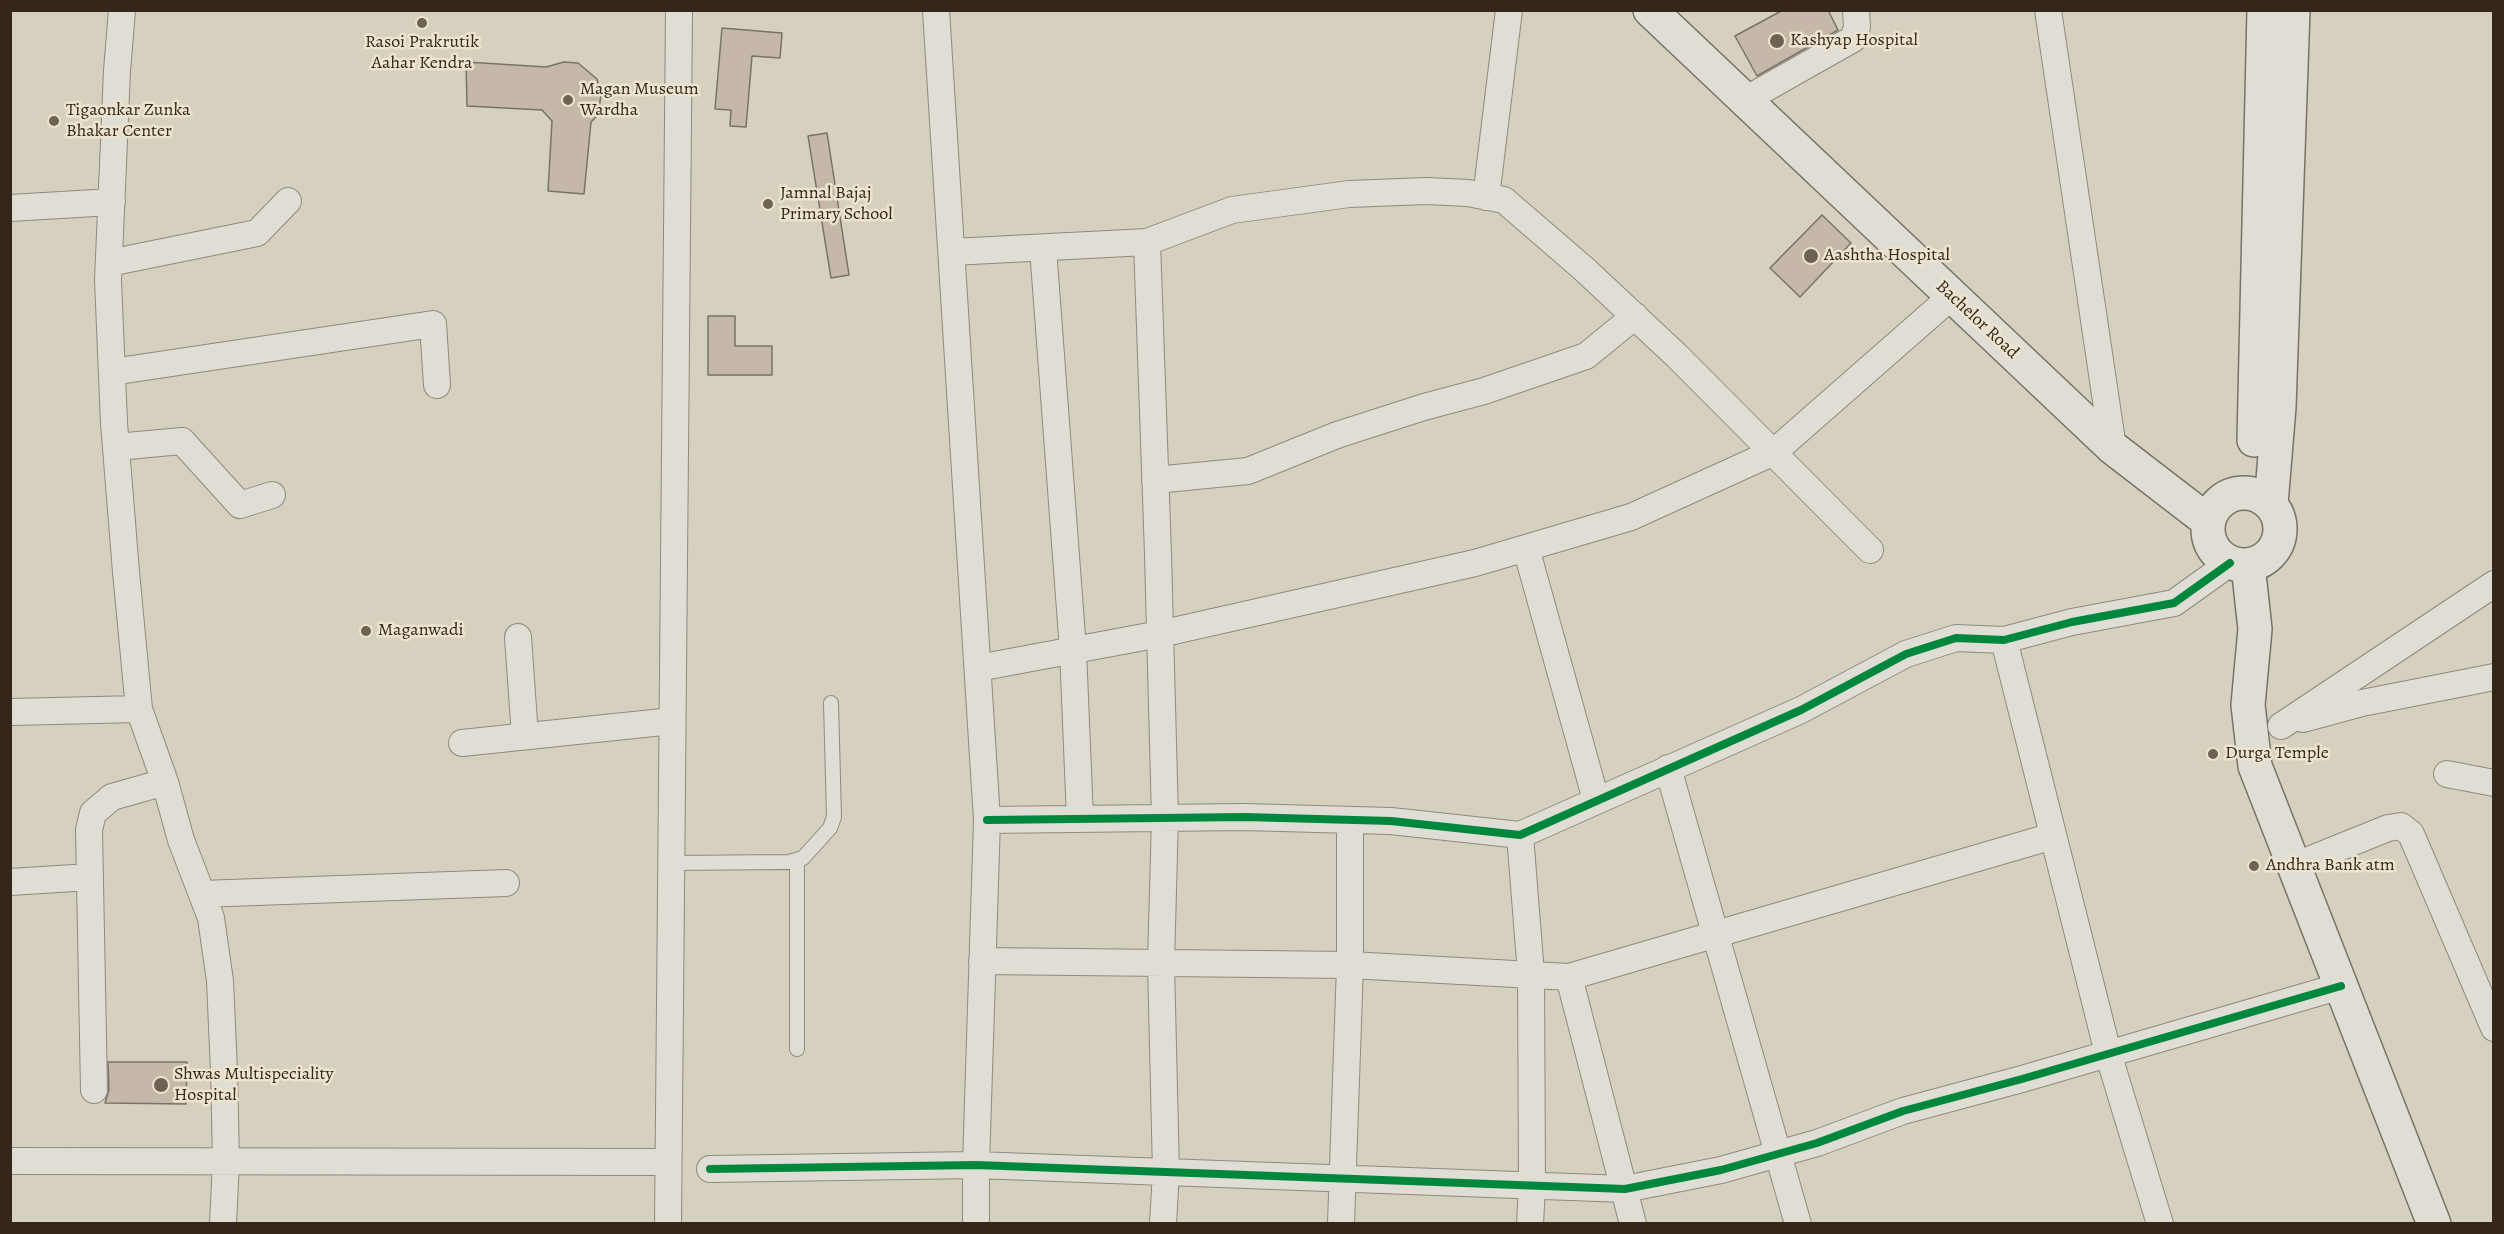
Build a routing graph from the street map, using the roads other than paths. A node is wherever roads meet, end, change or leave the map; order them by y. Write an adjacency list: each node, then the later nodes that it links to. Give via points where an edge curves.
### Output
1 (123, 10): 13 (street)
2 (679, 10): 43 (street)
3 (936, 10): 17 (street)
4 (1509, 10): 11 (street)
5 (1650, 10): 10 (main road, Bachelor Road)
6 (1856, 10): 10 (street, via 1853,39)
7 (2048, 10): 24 (street)
8 (2264, 10): 28 (main road, via 2256,414)
9 (2293, 10): 28 (main road, via 2279,395)
10 (1745, 100): 19 (main road, Bachelor Road)
11 (1486, 197): 15 (street, via 1426,191 1337,195 1232,210); 20 (street, via 1504,200)
12 (288, 201): 18 (street, via 257,233)
13 (112, 202): 14 (street); 18 (street)
14 (10, 208)
15 (1147, 242): 16 (street); 26 (street)
16 (1043, 248): 17 (street); 37 (street)
17 (952, 252): 38 (street)
18 (109, 263): 21 (street)
19 (1952, 296): 24 (main road, Bachelor Road); 25 (street)
20 (1635, 316): 25 (street); 26 (street, via 1586,356 1485,391 1337,435 1248,471)
21 (112, 372): 22 (street, via 433,324); 23 (street)
22 (437, 385)
23 (116, 447): 27 (street, via 182,441 240,505); 41 (street)
24 (2113, 448): 29 (main road, Bachelor Road, via 2200,515)
25 (1774, 452): 30 (street, via 1631,517); 31 (street)
26 (1155, 480): 34 (street)
27 (272, 495)
28 (2260, 498): 29 (main road, via 2236,493 2215,506); 32 (main road, via 2280,523 2280,535 2269,555 2259,562)
29 (2209, 517): 32 (main road, via 2207,528 2213,549)
30 (1526, 548): 34 (street); 51 (street)
31 (1870, 550)
32 (2239, 564): 36 (street, via 2174,603 2072,622); 44 (main road, via 2255,629 2248,705)
33 (2493, 584): 44 (street)
34 (1160, 634): 37 (street); 52 (street)
35 (518, 637): 45 (street)
36 (2004, 640): 47 (street, via 1956,638 1906,654 1801,710); 57 (street)
37 (1073, 650): 38 (street); 53 (street)
38 (978, 668): 54 (street)
39 (2493, 677): 44 (street, via 2362,703)
40 (831, 703): 58 (lane, via 833,823)
41 (139, 709): 42 (street); 49 (street)
42 (10, 712)
43 (672, 721): 45 (street); 59 (street)
44 (2266, 730): 60 (main road, via 2254,766)
45 (525, 736): 46 (street)
46 (462, 743)
47 (1668, 768): 51 (street); 65 (street)
48 (2447, 774): 50 (street)
49 (165, 782): 61 (street, via 112,797 93,813 89,830); 64 (street)
50 (2493, 783)
51 (1596, 800): 56 (street)
52 (1165, 818): 53 (street); 55 (street); 67 (street)
53 (1080, 819): 54 (street)
54 (987, 820): 66 (street)
55 (1350, 820): 56 (street); 68 (street)
56 (1520, 835): 69 (street)
57 (2053, 836): 65 (street); 74 (street)
58 (797, 861): 59 (lane); 73 (lane)
59 (671, 863): 79 (street)
60 (2294, 866): 71 (main road); 72 (street, via 2388,828 2401,826 2411,834)
61 (90, 877): 62 (street); 75 (street)
62 (10, 882)
63 (506, 883): 64 (street)
64 (202, 894): 78 (street, via 211,918 220,981)
65 (1715, 933): 70 (street); 76 (street)
66 (982, 961): 67 (street); 80 (street)
67 (1161, 963): 68 (street); 82 (street)
68 (1350, 965): 69 (street); 83 (street)
69 (1531, 974): 70 (street); 84 (street)
70 (1569, 977): 85 (street)
71 (2341, 986): 74 (street); 95 (main road)
72 (2493, 1028)
73 (797, 1049)
74 (2108, 1053): 76 (street, via 1903,1111); 94 (street)
75 (94, 1089)
76 (1778, 1154): 85 (street); 93 (street)
77 (10, 1161): 78 (street)
78 (226, 1161): 79 (street); 86 (street)
79 (668, 1162): 87 (street)
80 (976, 1165): 81 (street); 82 (street); 88 (street)
81 (710, 1168)
82 (1166, 1172): 83 (street); 89 (street)
83 (1343, 1178): 84 (street); 90 (street)
84 (1532, 1185): 85 (street); 91 (street)
85 (1625, 1190): 92 (street)
86 (223, 1224)
87 (668, 1224)
88 (976, 1224)
89 (1163, 1224)
90 (1341, 1224)
91 (1530, 1224)
92 (1633, 1224)
93 (1798, 1224)
94 (2160, 1224)
95 (2434, 1224)

